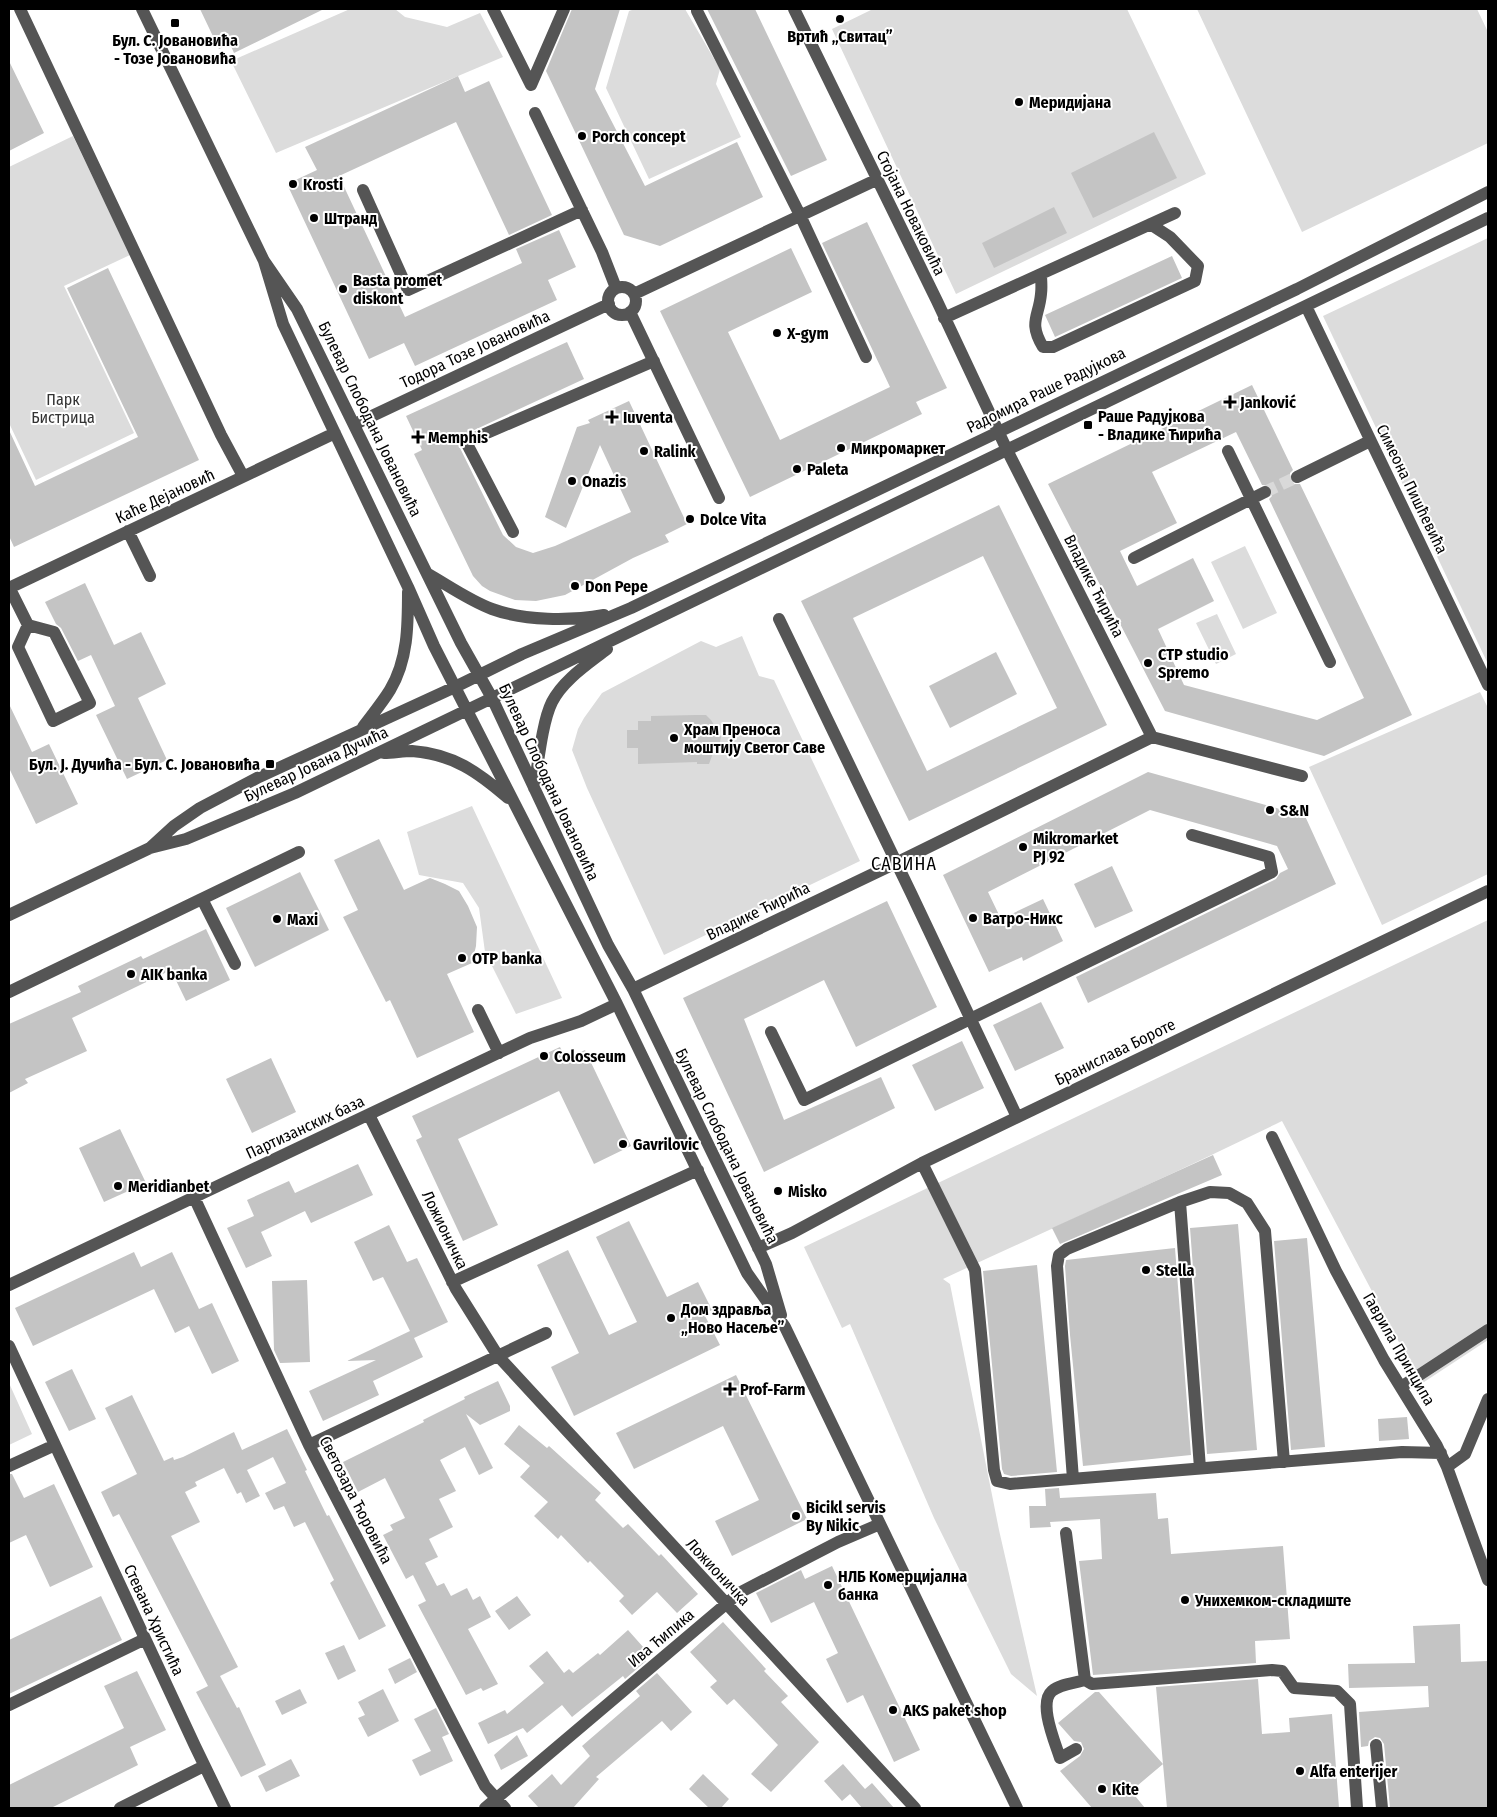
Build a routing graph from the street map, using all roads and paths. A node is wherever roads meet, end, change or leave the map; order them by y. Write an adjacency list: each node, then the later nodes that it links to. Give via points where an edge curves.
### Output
1 (20, 9): 32 (street)
2 (142, 9): 16 (street, Булевар Слободана Јовановића)
3 (493, 9): 4 (street, via 531,85)
4 (564, 9)
5 (794, 9): 8 (street, Стојана Новаковића)
6 (697, 11): 13 (street)
7 (535, 112): 11 (street)
8 (876, 180): 13 (street); 23 (street, Стојана Новаковића)
9 (363, 190): 11 (street, via 408,290)
10 (1488, 192): 27 (street, Радомира Раше Радујкова, via 1297,289)
11 (582, 210): 18 (street)
12 (1175, 213): 15 (street)
13 (800, 215): 19 (street); 24 (street)
14 (1488, 218): 21 (street)
15 (1150, 224): 17 (street); 17 (street, via 1170,237 1198,266 1195,280 1053,347 1043,346 1036,335 1035,316 1042,294)
16 (264, 261): 26 (street, Булевар Слободана Јовановића, via 297,309); 28 (street, Булевар Слободана Јовановића, via 283,324)
17 (1041, 274): 23 (street)
18 (616, 288): 19 (street, via 626,287); 20 (street, via 610,295)
19 (634, 294): 22 (street, via 636,304)
20 (609, 304): 22 (street, via 620,314); 26 (street, Тодора Тозе Јовановића)
21 (1306, 306): 29 (street, Симеона Пишћевића); 30 (street)
22 (630, 312): 25 (street)
23 (944, 318): 27 (street, Стојана Новаковића)
24 (866, 357)
25 (654, 361): 35 (street); 38 (street, via 466,442)
26 (355, 424): 40 (street, Булевар Слободана Јовановића)
27 (998, 431): 30 (street, Владике Ћирића); 44 (street, Радомира Раше Радујкова)
28 (335, 433): 32 (street, Каће Дејановић); 42 (street, Булевар Слободана Јовановића)
29 (1370, 441): 33 (street); 50 (street, Симеона Пишћевића)
30 (1007, 450): 47 (street); 55 (street, Владике Ћирића)
31 (1228, 451): 36 (street)
32 (243, 476): 37 (street, Каће Дејановић)
33 (1297, 477)
34 (1265, 492): 36 (street)
35 (719, 498)
36 (1251, 499): 39 (street); 48 (street)
37 (128, 531): 41 (street); 43 (street, Каће Дејановић)
38 (513, 532)
39 (1134, 558)
40 (428, 574): 44 (street, via 486,606 519,617 596,617); 49 (street, Булевар Слободана Јовановића)
41 (150, 576)
42 (408, 587): 51 (street, Булевар Слободана Јовановића); 54 (street, via 404,653 391,688)
43 (9, 588): 46 (street)
44 (621, 613): 49 (street, Радомира Раше Радујкова, via 522,654)
45 (779, 619): 63 (street)
46 (28, 625): 46 (street, via 54,632 90,704 53,721 18,646)
47 (630, 632): 52 (street); 58 (street, via 577,674 552,702)
48 (1330, 662)
49 (479, 676): 51 (street, Булевар Јована Дучића); 52 (street, Булевар Слободана Јовановића)
50 (1488, 685)
51 (455, 687): 53 (street, Булевар Слободана Јовановића); 54 (street, Булевар Јована Дучића)
52 (492, 698): 53 (street, Булевар Јована Дучића); 58 (street, Булевар Слободана Јовановића)
53 (468, 711): 56 (street, Булевар Јована Дучића); 59 (street, Булевар Слободана Јовановића)
54 (362, 729): 61 (street, Булевар Јована Дучића, via 200,808)
55 (1152, 737): 57 (street); 63 (street, Владике Ћирића)
56 (377, 754): 59 (street, via 412,751 446,758 482,776); 61 (street, Булевар Јована Дучића, via 223,824 186,839)
57 (1302, 776)
58 (534, 788): 68 (street, Булевар Слободана Јовановића, via 608,945)
59 (513, 802): 70 (street, Булевар Слободана Јовановића)
60 (1192, 835): 72 (street, via 1269,857 1272,872)
61 (150, 848): 66 (street, Булевар Јована Дучића)
62 (299, 852): 65 (street)
63 (896, 863): 68 (street, Владике Ћирића); 72 (street)
64 (1488, 890): 76 (street, Бранислава Бороте)
65 (202, 899): 67 (street); 69 (street)
66 (9, 915)
67 (235, 964)
68 (633, 989): 82 (street, Булевар Слободана Јовановића)
69 (9, 992)
70 (617, 1004): 74 (street, Партизанских база); 79 (street, Булевар Слободана Јовановића)
71 (478, 1010): 74 (street)
72 (971, 1019): 73 (street, via 804,1100); 76 (street)
73 (771, 1032)
74 (498, 1053): 75 (street, Партизанских база)
75 (369, 1115): 80 (street, Партизанских база); 83 (street, Ложионичка)
76 (1017, 1117): 78 (street, Бранислава Бороте)
77 (1272, 1137): 90 (street, Гаврила Принципа, via 1336,1271)
78 (922, 1163): 82 (street, Бранислава Бороте); 99 (street, via 975,1270 997,1481 1010,1484)
79 (698, 1170): 83 (street); 85 (street, Булевар Слободана Јовановића, via 748,1273)
80 (194, 1198): 84 (street, Партизанских база); 93 (street, Светозара Ћоровића)
81 (1180, 1202): 95 (street, via 1210,1192 1229,1193 1247,1203 1265,1231); 98 (street); 99 (street, via 1059,1255 1057,1266)
82 (758, 1248): 85 (street, Булевар Слободана Јовановића)
83 (452, 1282): 89 (street, Ложионичка)
84 (9, 1285)
85 (785, 1327): 100 (street, Булевар Слободана Јовановића)
86 (1488, 1330): 90 (street)
87 (546, 1333): 89 (street)
88 (9, 1346): 92 (street, Стевана Христића)
89 (498, 1356): 93 (street); 103 (street, Ложионичка)
90 (1401, 1387): 94 (street, Гаврила Принципа)
91 (1488, 1399): 97 (street, via 1465,1454)
92 (55, 1445): 96 (street); 104 (street, Стевана Христића)
93 (309, 1445): 110 (street, Светозара Ћоровића, via 485,1786)
94 (1440, 1454): 95 (street, via 1402,1452); 97 (street, Гаврила Принципа)
95 (1284, 1462): 98 (street)
96 (9, 1466)
97 (1447, 1467): 102 (street, Гаврила Принципа)
98 (1200, 1468): 99 (street)
99 (1072, 1479)
100 (880, 1524): 103 (street, Ива Ћипика, via 739,1593); 115 (street, Булевар Слободана Јовановића)
101 (1066, 1533): 105 (street)
102 (1488, 1580)
103 (726, 1604): 110 (street, Ива Ћипика); 114 (street, Ложионичка)
104 (145, 1639): 106 (street); 109 (street, Стевана Христића)
105 (1085, 1680): 108 (street, via 1057,1687 1046,1698 1045,1708 1060,1758); 116 (street, via 1092,1684 1272,1670 1282,1671 1294,1688 1337,1691 1350,1704)
106 (9, 1705)
107 (1376, 1745): 117 (street)
108 (1076, 1749)
109 (204, 1766): 111 (street); 112 (street, Стевана Христића)
110 (500, 1804): 113 (street, Ива Ћипика)
111 (120, 1808)
112 (226, 1808)
113 (485, 1808)
114 (915, 1808)
115 (1016, 1808)
116 (1357, 1808)
117 (1382, 1808)

